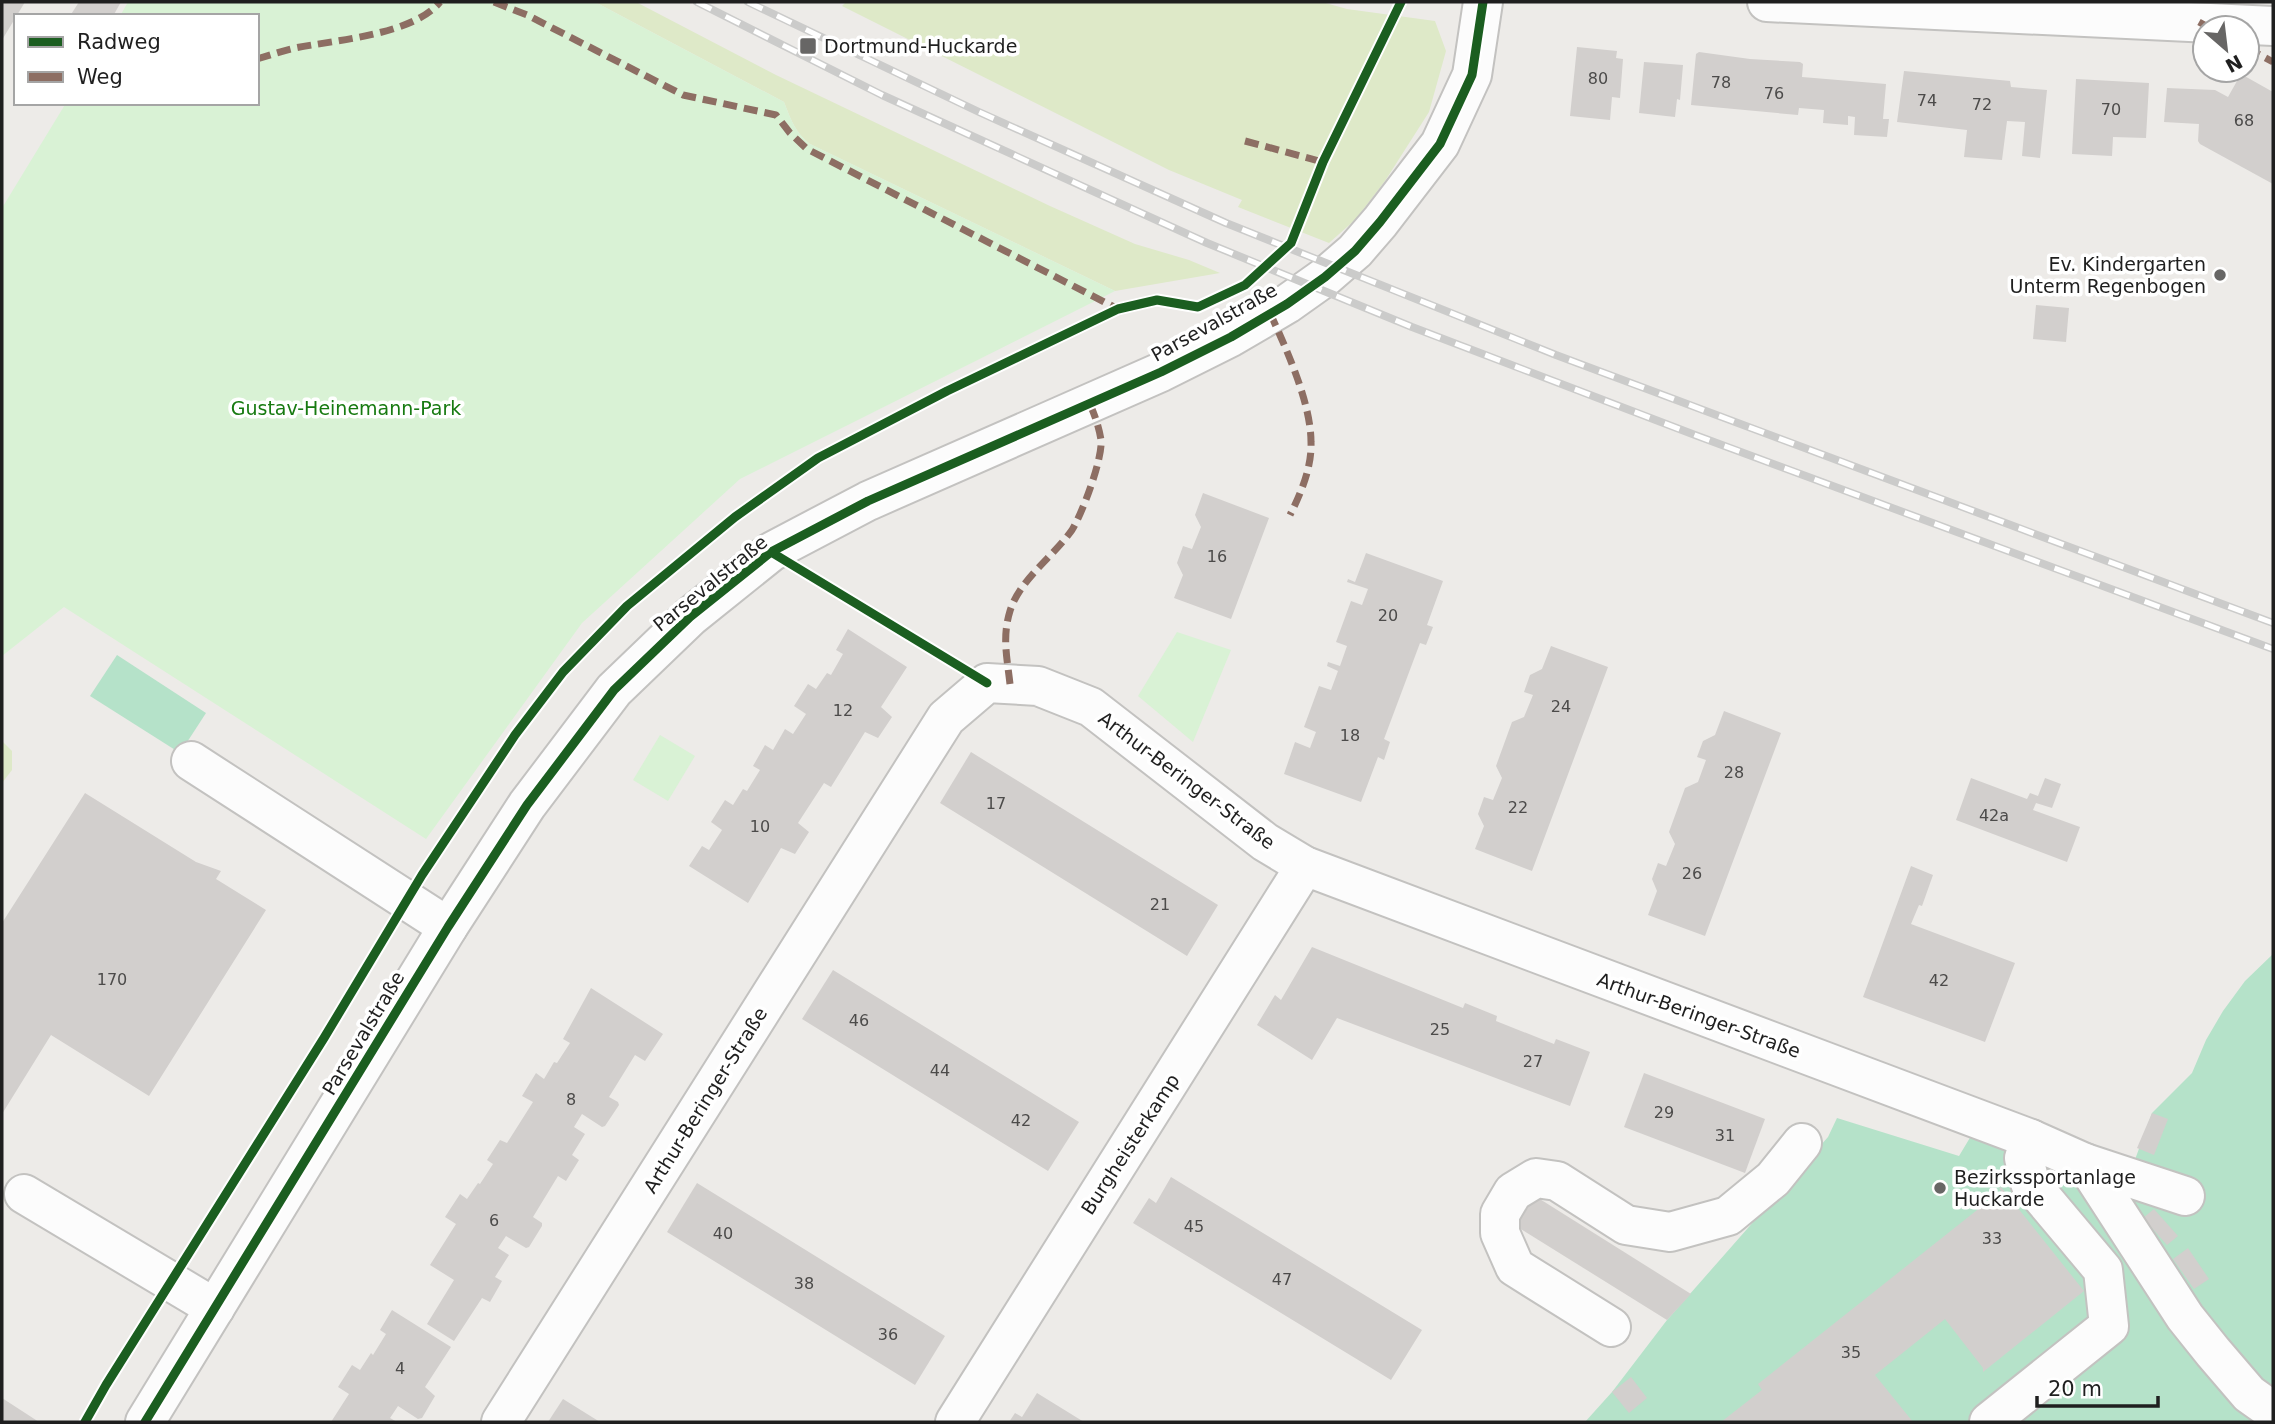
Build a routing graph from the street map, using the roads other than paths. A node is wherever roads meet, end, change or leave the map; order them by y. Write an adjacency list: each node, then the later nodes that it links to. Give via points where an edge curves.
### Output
1 (1483, 2): 6 (street, Parsevalstraße, via 1472,75 1440,145 1355,251 1287,304 1231,337 868,501 771,552 690,617 614,690 527,805)
2 (1767, 2): 3 (street)
3 (2273, 26)
4 (191, 761): 6 (street)
5 (1305, 866): 7 (street, Arthur-Beringer-Straße); 16 (street, Arthur-Beringer-Straße, via 1265,842 1091,707 1038,686 986,683 946,718); 17 (street, Burgheisterkamp)
6 (448, 927): 12 (street, Parsevalstraße)
7 (2031, 1139): 9 (street, Arthur-Beringer-Straße); 18 (street, via 2024,1158 2030,1183 2103,1270 2109,1326)
8 (1802, 1143): 13 (street, via 1773,1179 1728,1216 1670,1232 1626,1225 1557,1181 1536,1178 1513,1192 1500,1214 1500,1233 1515,1267)
9 (2085, 1163): 11 (street, Arthur-Beringer-Straße); 14 (street, via 2192,1326 2249,1394)
10 (24, 1194): 12 (street)
11 (2185, 1196)
12 (215, 1308): 15 (street, Parsevalstraße)
13 (1611, 1327)
14 (2273, 1411)
15 (145, 1422)
16 (501, 1422)
17 (955, 1422)
18 (1989, 1422)

